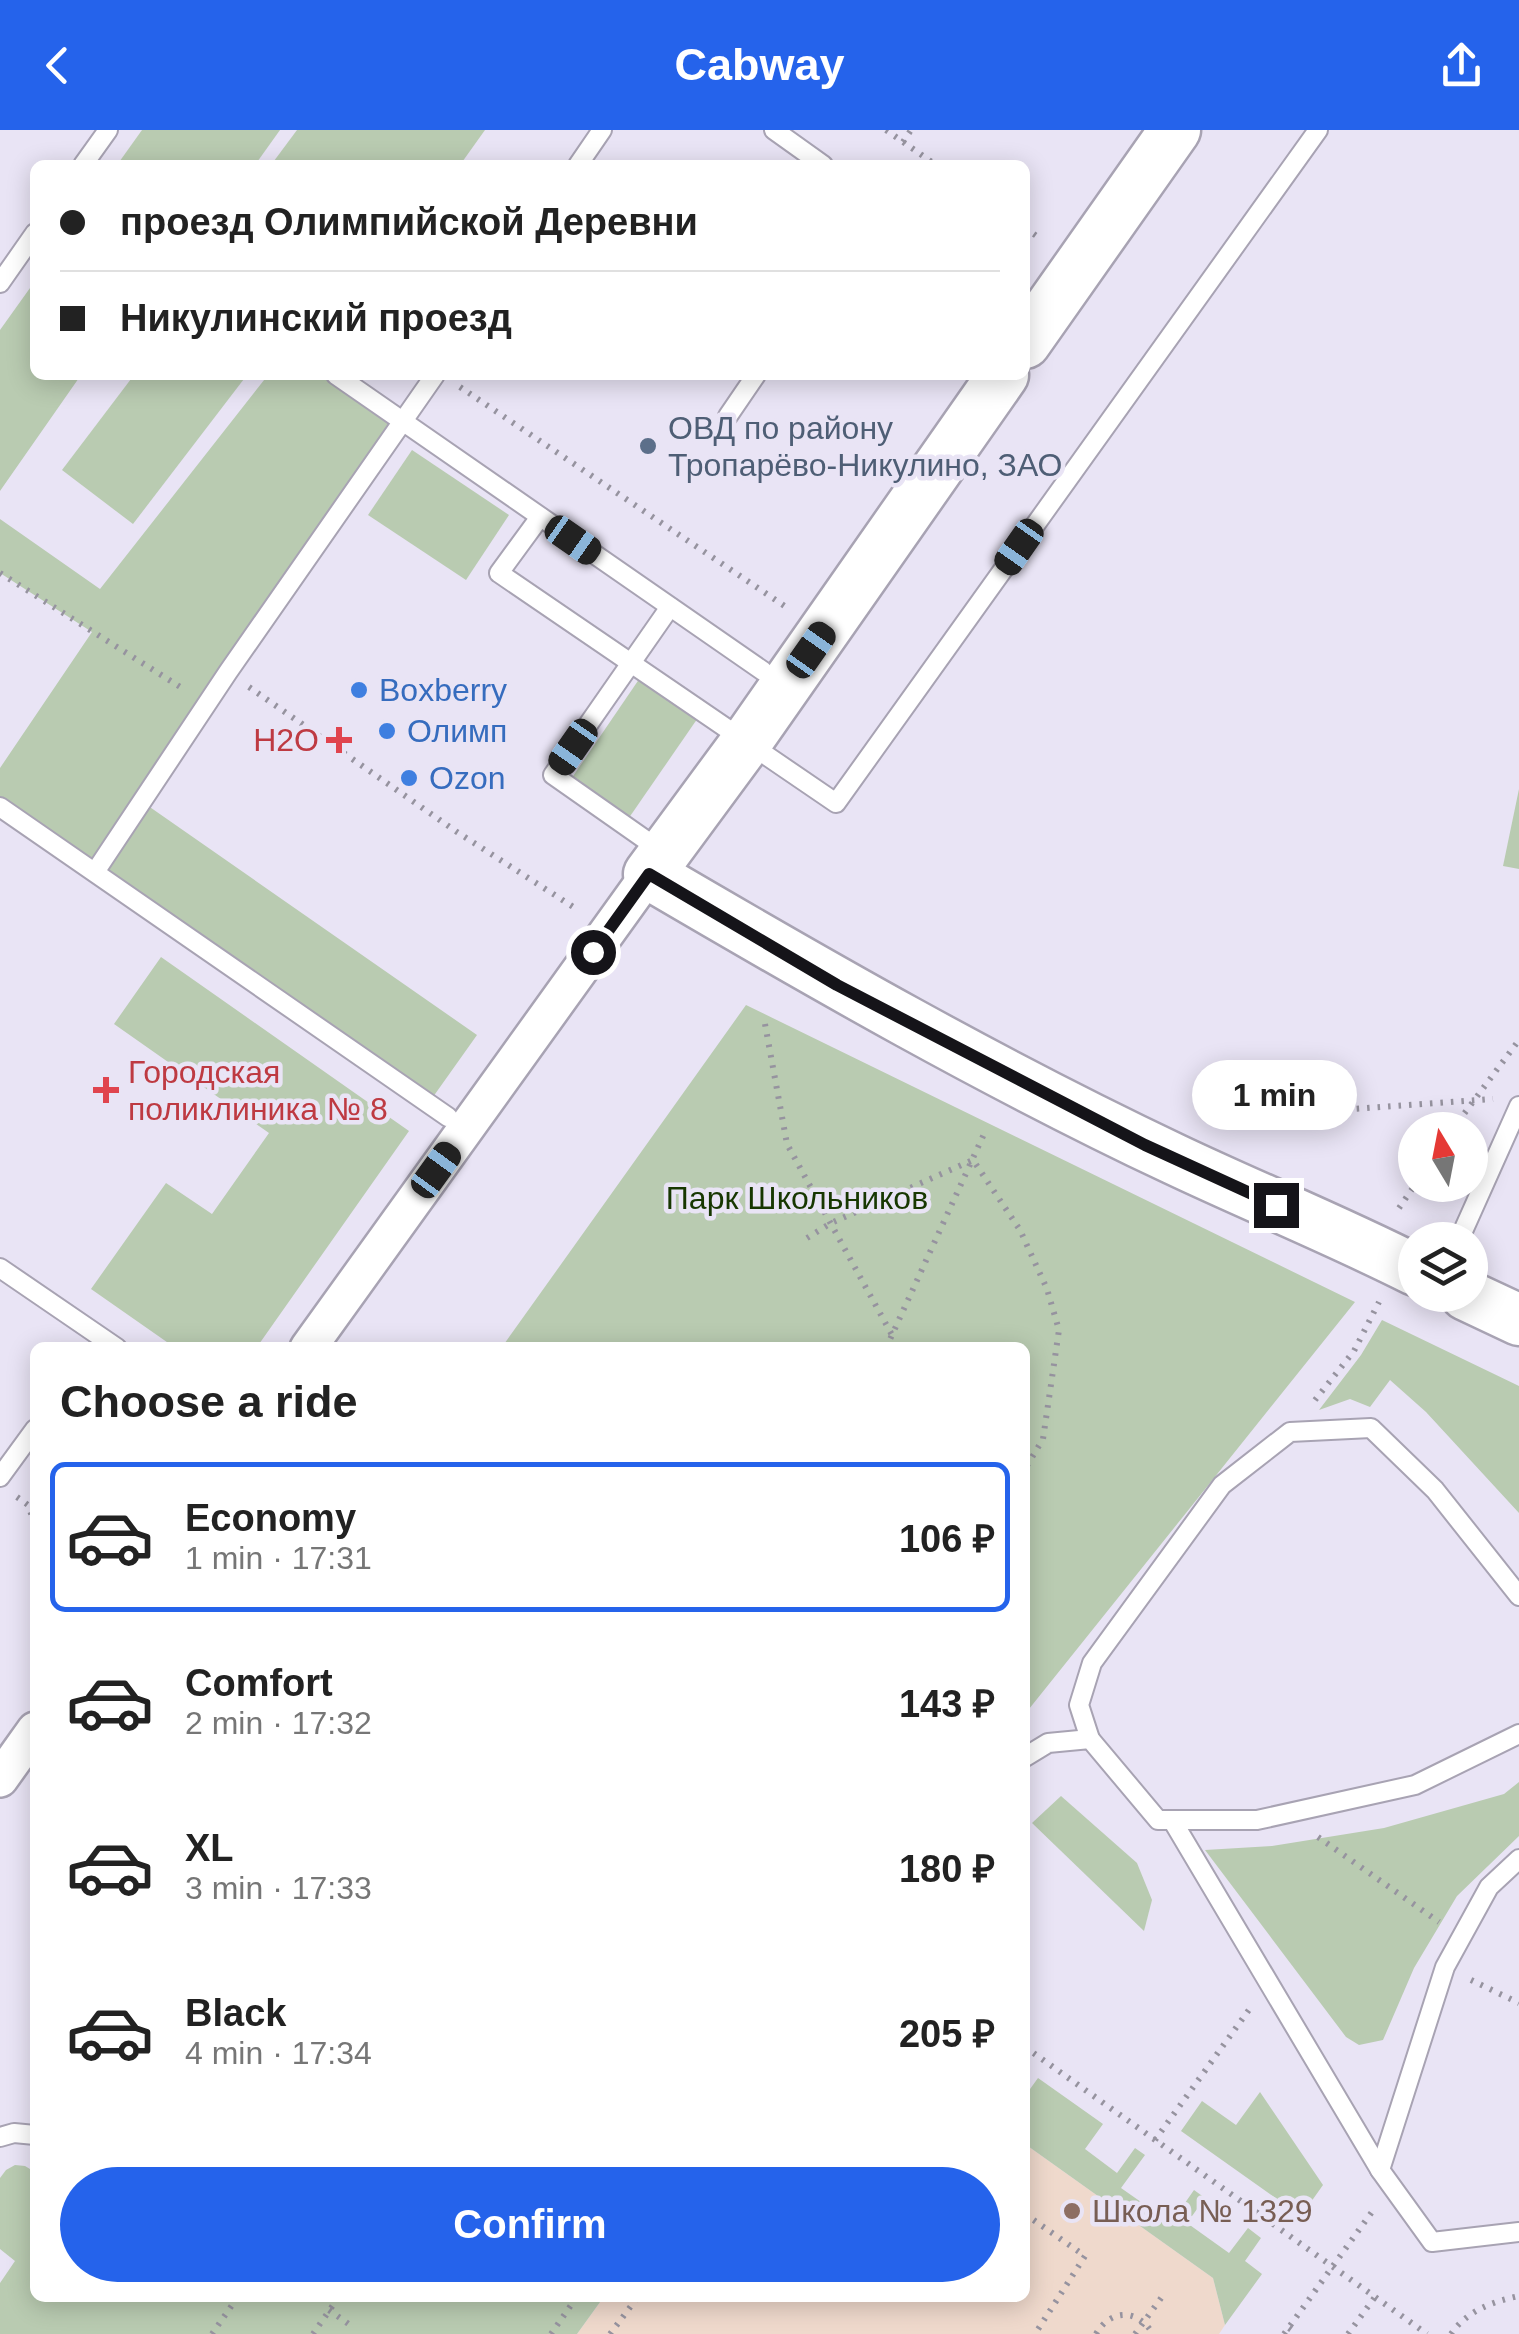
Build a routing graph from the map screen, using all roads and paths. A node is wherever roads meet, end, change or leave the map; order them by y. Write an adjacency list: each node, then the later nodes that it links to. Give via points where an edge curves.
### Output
1 (108, 130): 9 (lane)
2 (602, 130): 10 (lane)
3 (774, 130): 11 (lane)
4 (886, 130): 8 (path)
5 (910, 130): 8 (path)
6 (1174, 130): 15 (street)
7 (1318, 130): 31 (lane, via 836,803)
8 (902, 142): 12 (path)
9 (87, 160)
10 (581, 160)
11 (817, 160)
12 (929, 160)
13 (30, 241): 14 (lane)
14 (0, 283)
15 (1030, 336)
16 (343, 380): 22 (lane)
17 (432, 380): 22 (lane)
18 (753, 380): 21 (lane)
19 (1000, 380): 31 (street)
20 (459, 386): 26 (path)
21 (728, 416)
22 (403, 422): 23 (lane); 29 (lane)
23 (540, 517): 25 (lane); 27 (lane, via 500,573)
24 (0, 573): 30 (path)
25 (670, 607): 27 (lane); 28 (lane)
26 (790, 610)
27 (631, 663): 31 (lane); 33 (lane, via 554,775)
28 (762, 671)
29 (228, 672): 30 (lane); 35 (path)
30 (206, 704): 34 (lane)
31 (747, 742): 33 (street)
32 (0, 807): 34 (lane)
33 (657, 864): 51 (street, via 837,985 1174,1159); 56 (street)
34 (95, 872): 41 (lane)
35 (590, 917)
36 (765, 1024): 48 (path, via 787,1144)
37 (1519, 1040): 38 (path)
38 (1472, 1100): 39 (path); 40 (path); 42 (path)
39 (1511, 1102): 47 (lane)
40 (1464, 1112)
41 (448, 1118)
42 (1210, 1119)
43 (984, 1134): 44 (path)
44 (973, 1160): 48 (path); 54 (path); 60 (path, via 1020,1230 1059,1330 1043,1439)
45 (1403, 1202): 46 (path)
46 (1399, 1208)
47 (1467, 1222)
48 (830, 1223): 49 (path); 54 (path)
49 (807, 1238)
50 (0, 1268): 55 (lane)
51 (1398, 1285): 58 (path)
52 (1488, 1305): 53 (street)
53 (1519, 1320)
54 (892, 1335): 57 (path)
55 (96, 1342)
56 (312, 1342)
57 (889, 1342)
58 (1290, 1432): 62 (lane, via 1371,1428 1435,1490); 65 (lane, via 1222,1485 1092,1663 1078,1705)
59 (30, 1436): 61 (lane)
60 (1030, 1461)
61 (0, 1478)
62 (1519, 1596)
63 (1519, 1734): 68 (lane, via 1415,1784)
64 (30, 1737): 67 (street)
65 (1090, 1739): 66 (lane, via 1048,1743); 69 (lane, via 1158,1820)
66 (1030, 1754)
67 (0, 1779)
68 (1285, 1813): 69 (lane, via 1257,1820); 71 (path)
69 (1172, 1820): 73 (lane)
70 (1519, 1858): 71 (lane, via 1489,1886)
71 (1461, 1938): 72 (lane)
72 (1445, 1967): 74 (path); 79 (lane)
73 (1269, 1982): 78 (path); 79 (lane)
74 (1519, 2004)
75 (1030, 2051): 78 (path)
76 (30, 2135): 77 (lane)
77 (0, 2137)
78 (1155, 2140): 83 (path)
79 (1380, 2170): 82 (lane, via 1432,2242)
80 (1030, 2217): 99 (path, via 1086,2256)
81 (1368, 2218): 83 (path)
82 (1519, 2232)
83 (1332, 2267): 86 (path); 94 (path)
84 (1164, 2294): 92 (path)
85 (1519, 2296): 106 (path, via 1477,2310)
86 (1375, 2297): 104 (path); 105 (path)
87 (234, 2302): 95 (path)
88 (335, 2302): 91 (path)
89 (573, 2302): 97 (path)
90 (634, 2302): 98 (path)
91 (329, 2310): 93 (path); 96 (path)
92 (1145, 2320): 100 (path, via 1110,2317); 101 (path); 102 (path)
93 (350, 2325)
94 (1286, 2331): 103 (path)
95 (212, 2334)
96 (312, 2334)
97 (551, 2334)
98 (610, 2334)
99 (1035, 2334)
100 (1096, 2334)
101 (1135, 2334)
102 (1153, 2334)
103 (1297, 2334)
104 (1348, 2334)
105 (1427, 2334)
106 (1450, 2334)

